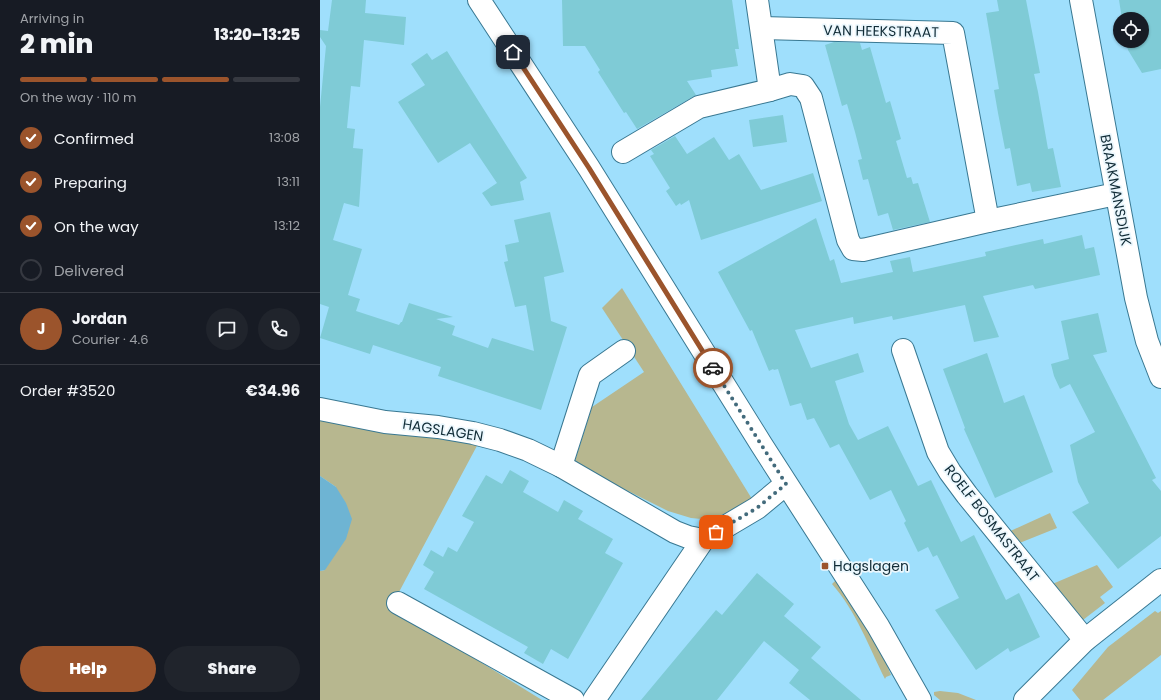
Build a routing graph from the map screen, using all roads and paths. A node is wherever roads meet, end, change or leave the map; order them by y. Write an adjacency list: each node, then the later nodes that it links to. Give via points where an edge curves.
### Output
1 (479, 0): 14 (street, via 589,168)
2 (757, 0): 4 (street)
3 (1081, 0): 7 (street, BRAAKMANSDIJK)
4 (762, 28): 5 (street); 8 (street, VAN HEEKSTRAAT, via 953,33)
5 (770, 90): 6 (street, via 699,107); 8 (street, via 790,84 803,86 812,98 848,240 853,249 863,250)
6 (622, 152)
7 (1116, 194): 8 (street); 11 (street, BRAAKMANSDIJK, via 1136,298 1147,341)
8 (988, 221)
9 (903, 350): 18 (street, ROELF BOSMASTRAAT, via 938,452 950,472)
10 (624, 351): 13 (street, via 590,375)
11 (1161, 377)
12 (320, 409): 13 (street, HAGSLAGEN, via 385,422 473,433 528,450)
13 (560, 466): 15 (street, HAGSLAGEN, via 675,532)
14 (786, 484): 15 (street, via 757,508); 21 (street, via 878,626)
15 (703, 540): 20 (street)
16 (1161, 580): 18 (street)
17 (398, 602): 19 (street)
18 (1085, 640): 22 (street)
19 (573, 700)
20 (594, 700)
21 (920, 700)
22 (1025, 700)

